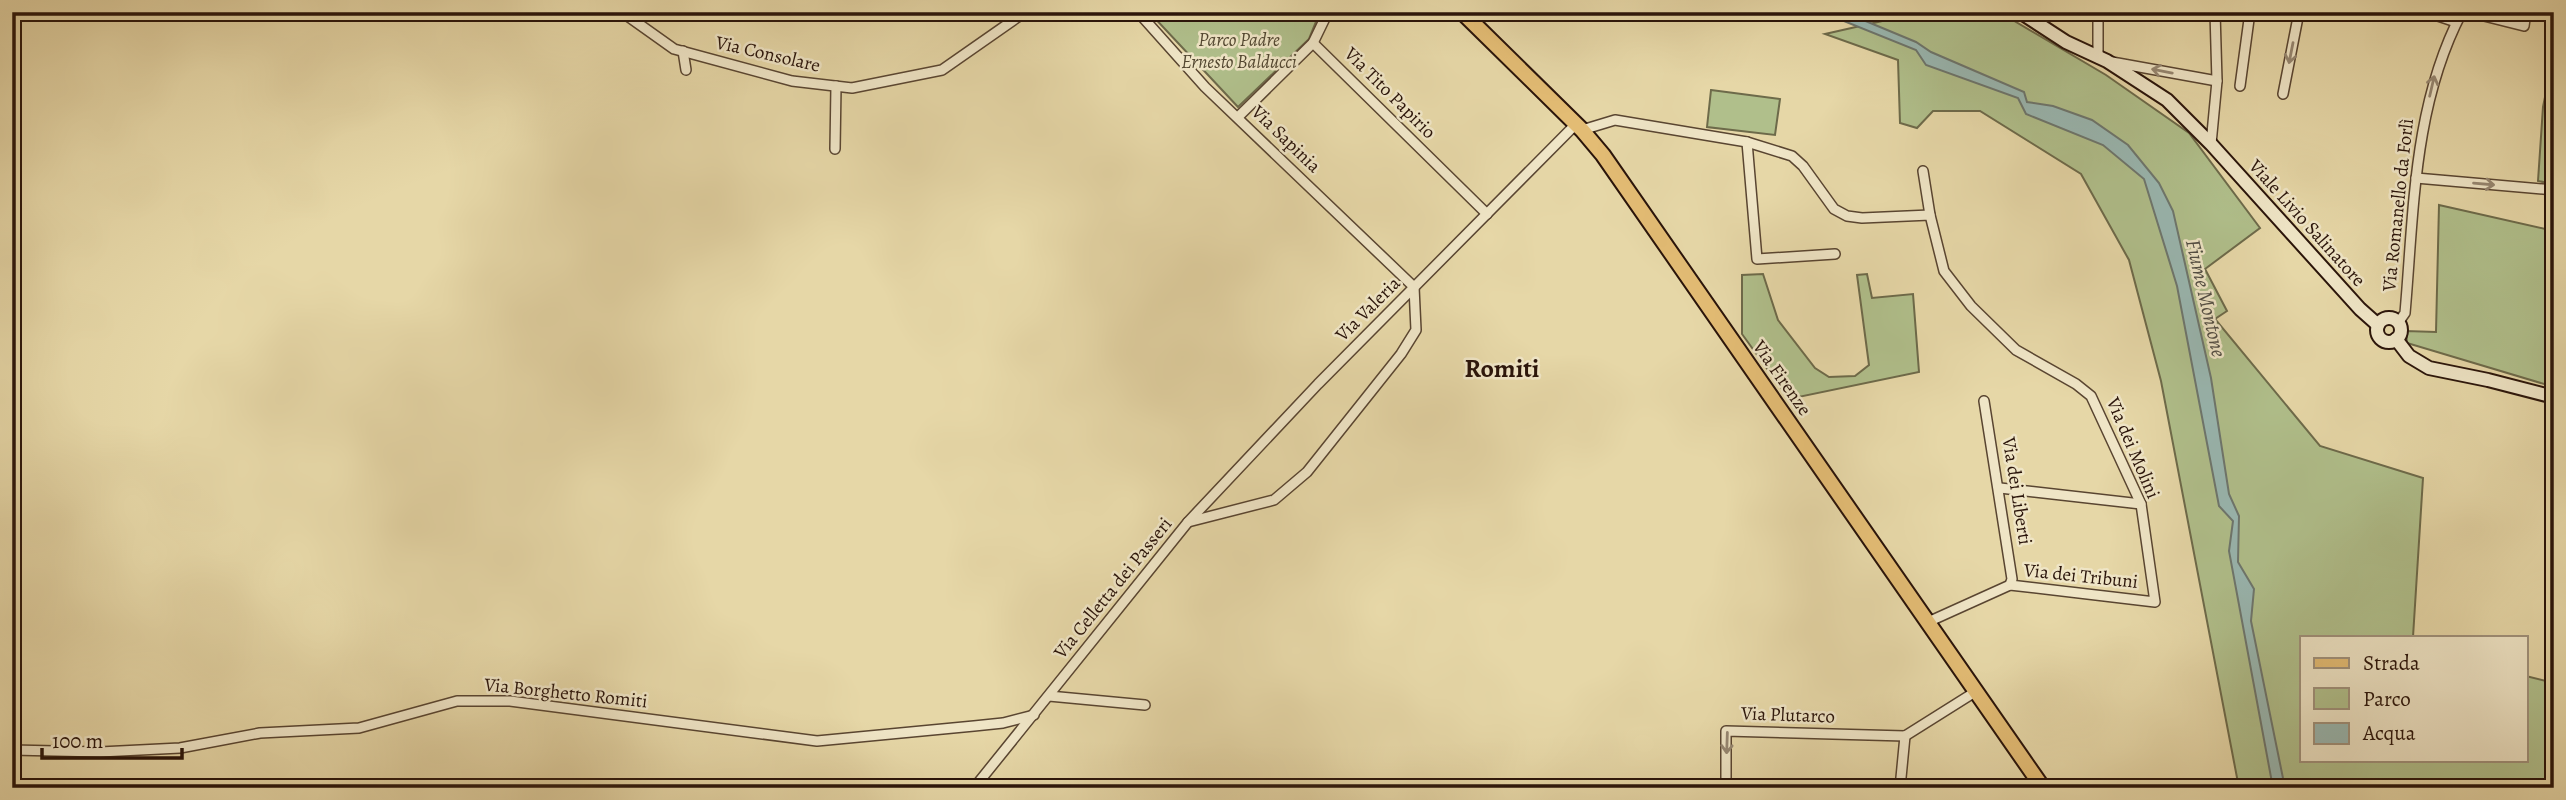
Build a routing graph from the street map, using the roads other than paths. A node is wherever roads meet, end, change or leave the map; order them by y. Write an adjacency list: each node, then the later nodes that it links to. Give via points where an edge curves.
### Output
1 (622, 12): 17 (street, Via Consolare)
2 (1025, 12): 21 (street, Via Consolare, via 942,71 852,88)
3 (1138, 12): 24 (street, Via Sapinia)
4 (1328, 12): 16 (street)
5 (1462, 12): 25 (main road, Via Firenze)
6 (2020, 12): 18 (main road, Viale Livio Salinatore)
7 (2098, 12): 18 (street)
8 (2215, 12): 20 (street)
9 (2250, 12): 22 (street)
10 (2299, 12): 23 (street, one-way to 23)
11 (2426, 12): 15 (street)
12 (2462, 12): 15 (street, Via Romanello da Forlì)
13 (2468, 12): 14 (street, via 2524,26)
14 (2526, 12)
15 (2456, 22): 30 (street, Via Romanello da Forlì, one-way to 15, via 2421,130 2435,74)
16 (1313, 43): 24 (street); 32 (street, Via Tito Papirio)
17 (683, 51): 19 (street); 21 (street, Via Consolare, via 792,82)
18 (2102, 59): 20 (street, Viale Livio Salinatore, one-way to 18); 27 (main road, Viale Livio Salinatore, via 2166,100)
19 (686, 71)
20 (2217, 81): 27 (street)
21 (835, 86): 28 (street)
22 (2240, 86)
23 (2283, 94)
24 (1238, 117): 35 (street, Via Sapinia)
25 (1579, 127): 26 (street, via 1615,120); 32 (street, Via Valeria); 46 (main road, Via Firenze, via 1613,168)
26 (1747, 142): 33 (street, via 1791,156 1834,209 1847,216); 34 (street, via 1757,259)
27 (2211, 144): 37 (main road, Viale Livio Salinatore, via 2315,262)
28 (835, 149)
29 (1923, 171): 33 (street, Via dei Molini)
30 (2416, 178): 31 (street, one-way to 31); 36 (street, Via Romanello da Forlì, via 2405,313)
31 (2554, 191)
32 (1487, 214): 35 (street, Via Valeria)
33 (1930, 215): 42 (street, Via dei Molini, via 1944,271 1971,306 2016,350 2091,396)
34 (1835, 254)
35 (1414, 286): 43 (street, Via Valeria); 43 (street, Via Celletta dei Passeri, via 1416,330 1307,472 1274,500)
36 (2398, 323): 37 (main road, via 2387,318); 38 (main road)
37 (2378, 325): 38 (main road, via 2381,338 2387,342)
38 (2396, 339): 39 (main road, via 2409,356 2429,368)
39 (2554, 397)
40 (1984, 401): 41 (street, Via dei Liberti)
41 (2000, 488): 42 (street); 44 (street, Via dei Liberti)
42 (2141, 504): 45 (street, Via dei Molini)
43 (1188, 522): 48 (street, Via Celletta dei Passeri)
44 (2010, 585): 45 (street, Via dei Tribuni); 46 (street, Via dei Tribuni)
45 (2155, 601)
46 (1928, 622): 47 (main road, Via Firenze)
47 (1975, 692): 51 (street); 56 (main road, Via Firenze)
48 (1049, 696): 49 (street); 50 (street, Via Celletta dei Passeri)
49 (1144, 705)
50 (1034, 715): 52 (street, Via Borghetto Romiti, via 1003,723 817,741 510,701 457,701 359,729 260,733 155,751); 53 (street, Via Celletta dei Passeri)
51 (1906, 736): 54 (street, Via Plutarco, one-way to 54, via 1726,731); 55 (street)
52 (12, 750)
53 (974, 788)
54 (1726, 788)
55 (1900, 788)
56 (2043, 788)

